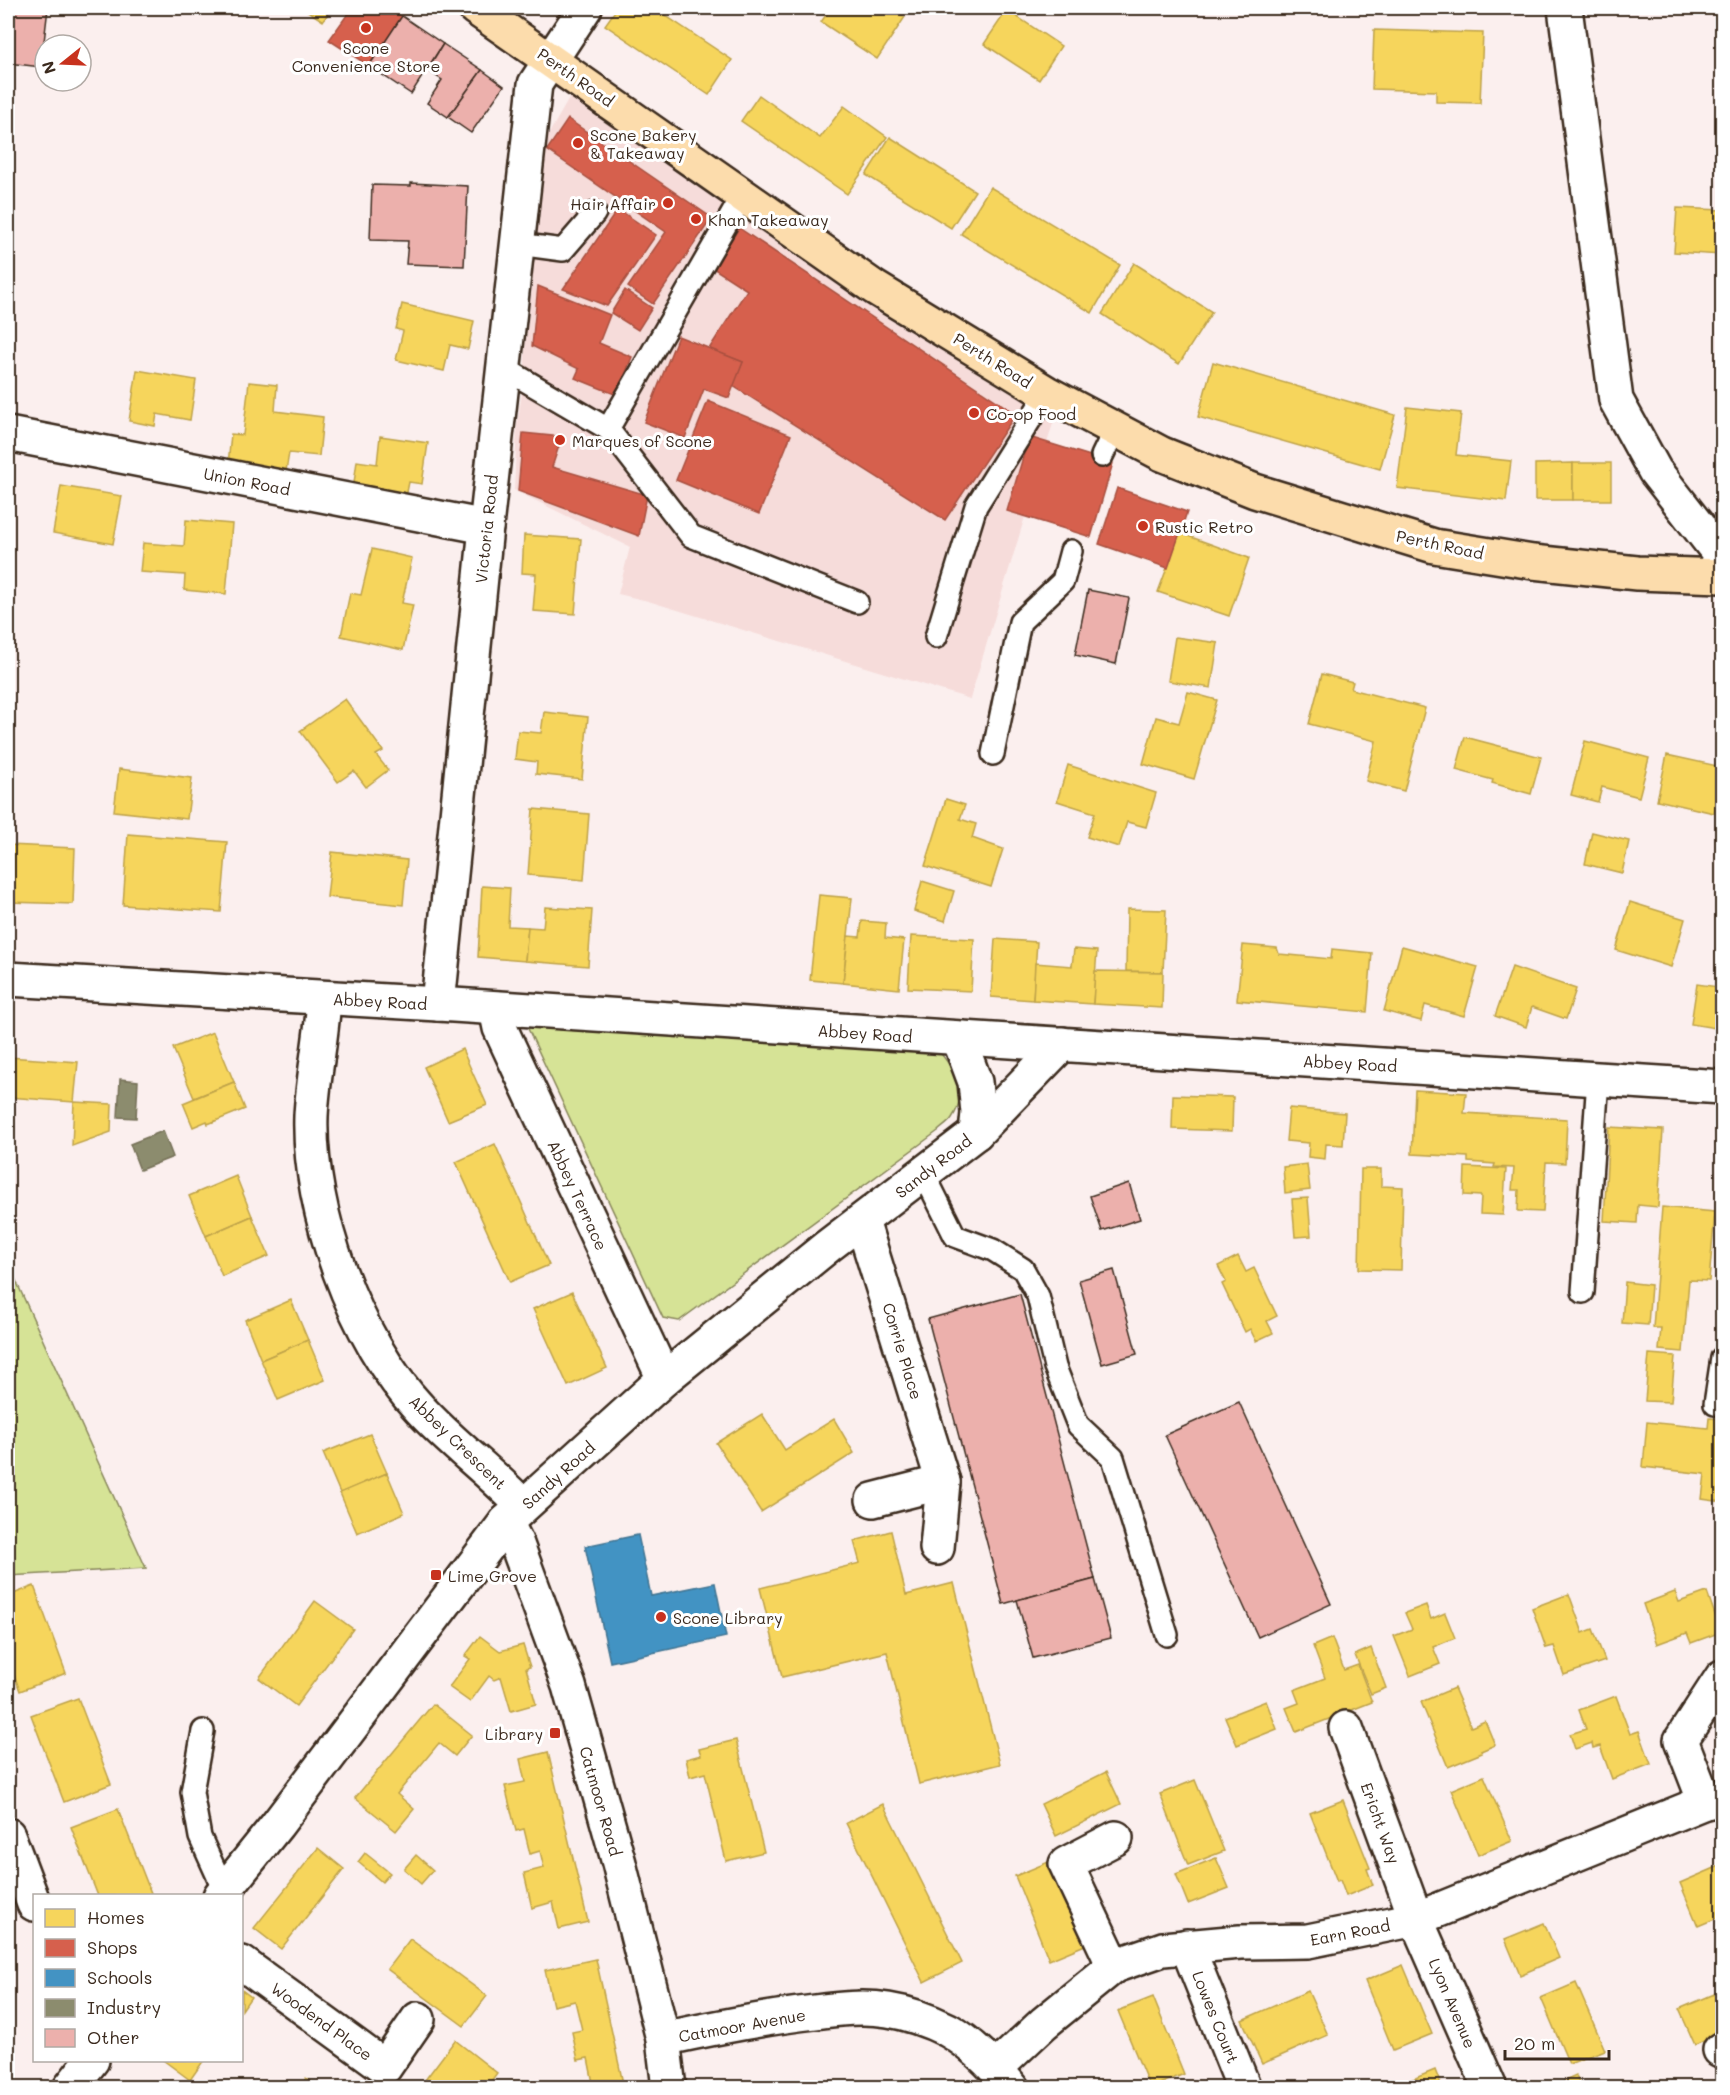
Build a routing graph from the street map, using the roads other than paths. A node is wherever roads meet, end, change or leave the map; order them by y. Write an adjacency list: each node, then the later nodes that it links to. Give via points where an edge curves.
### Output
1 (475, 8): 4 (main road, Perth Road)
2 (585, 8): 4 (street, Victoria Road)
3 (1565, 8): 14 (street, via 1616,400 1655,471)
4 (550, 59): 5 (main road, Perth Road); 7 (street, Victoria Road, via 535,84)
5 (743, 195): 9 (main road, Perth Road, via 875,288); 10 (lane)
6 (594, 213): 7 (lane, via 563,250)
7 (518, 244): 8 (street, Victoria Road)
8 (504, 368): 10 (lane); 12 (street, Victoria Road)
9 (1047, 393): 15 (main road, Perth Road, via 1108,442 1162,454 1255,492 1434,546 1637,573); 17 (lane, via 976,506)
10 (608, 429): 16 (lane, via 691,536)
11 (8, 434): 12 (street, Union Road)
12 (486, 527): 21 (street, Victoria Road)
13 (1071, 551): 18 (lane, via 1063,581 1020,622)
14 (1722, 557)
15 (1722, 576)
16 (856, 602)
17 (936, 637)
18 (993, 754)
19 (8, 979): 20 (street, Abbey Road)
20 (324, 998): 21 (street, Abbey Road); 36 (street, Abbey Crescent, via 311,1117 314,1159 325,1224 346,1290 387,1366 419,1408)
21 (438, 1004): 22 (street, Abbey Road)
22 (496, 1009): 23 (street, Abbey Road); 32 (street, Abbey Terrace, via 500,1028)
23 (959, 1039): 24 (street, Abbey Road); 27 (street, Sandy Road, via 975,1082)
24 (1062, 1044): 25 (street, Abbey Road); 27 (street, Sandy Road)
25 (1598, 1079): 26 (street, Abbey Road); 30 (lane)
26 (1722, 1087)
27 (976, 1133): 28 (street, Sandy Road)
28 (924, 1174): 29 (street, Sandy Road); 38 (lane, via 955,1236 993,1250 1023,1269 1038,1296 1055,1367 1078,1425 1113,1458)
29 (862, 1221): 32 (street, Sandy Road); 34 (street, Corrie Place)
30 (1582, 1292)
31 (1722, 1358): 33 (lane)
32 (664, 1379): 36 (street, Sandy Road)
33 (1715, 1404)
34 (943, 1482): 35 (street); 37 (street, Corrie Place)
35 (873, 1500)
36 (515, 1514): 45 (street, Sandy Road); 52 (street, Catmoor Road, via 516,1542 569,1686)
37 (937, 1548)
38 (1167, 1635)
39 (1722, 1677): 42 (street, via 1681,1740)
40 (1346, 1728): 47 (street, Ericht Way)
41 (203, 1731): 45 (lane, via 192,1792 200,1837)
42 (1714, 1800): 47 (street, Earn Road)
43 (8, 1835): 46 (street)
44 (1116, 1838): 50 (street, via 1066,1864)
45 (222, 1893)
46 (33, 1901)
47 (1416, 1919): 48 (street, Earn Road, via 1308,1941); 58 (street, Lyon Avenue)
48 (1187, 1946): 50 (street, Earn Road, via 1163,1949); 57 (street, Lowes Court)
49 (243, 1964): 51 (street, Woodend Place, via 385,2067)
50 (1114, 1966): 54 (street, Earn Road, via 1044,2024)
51 (418, 2019)
52 (663, 2039): 54 (street, Catmoor Avenue, via 762,2018 857,2008 887,2010 948,2030 973,2047); 56 (street, Catmoor Road)
53 (91, 2062): 55 (street)
54 (1004, 2078)
55 (70, 2088)
56 (669, 2088)
57 (1244, 2088)
58 (1490, 2088)

